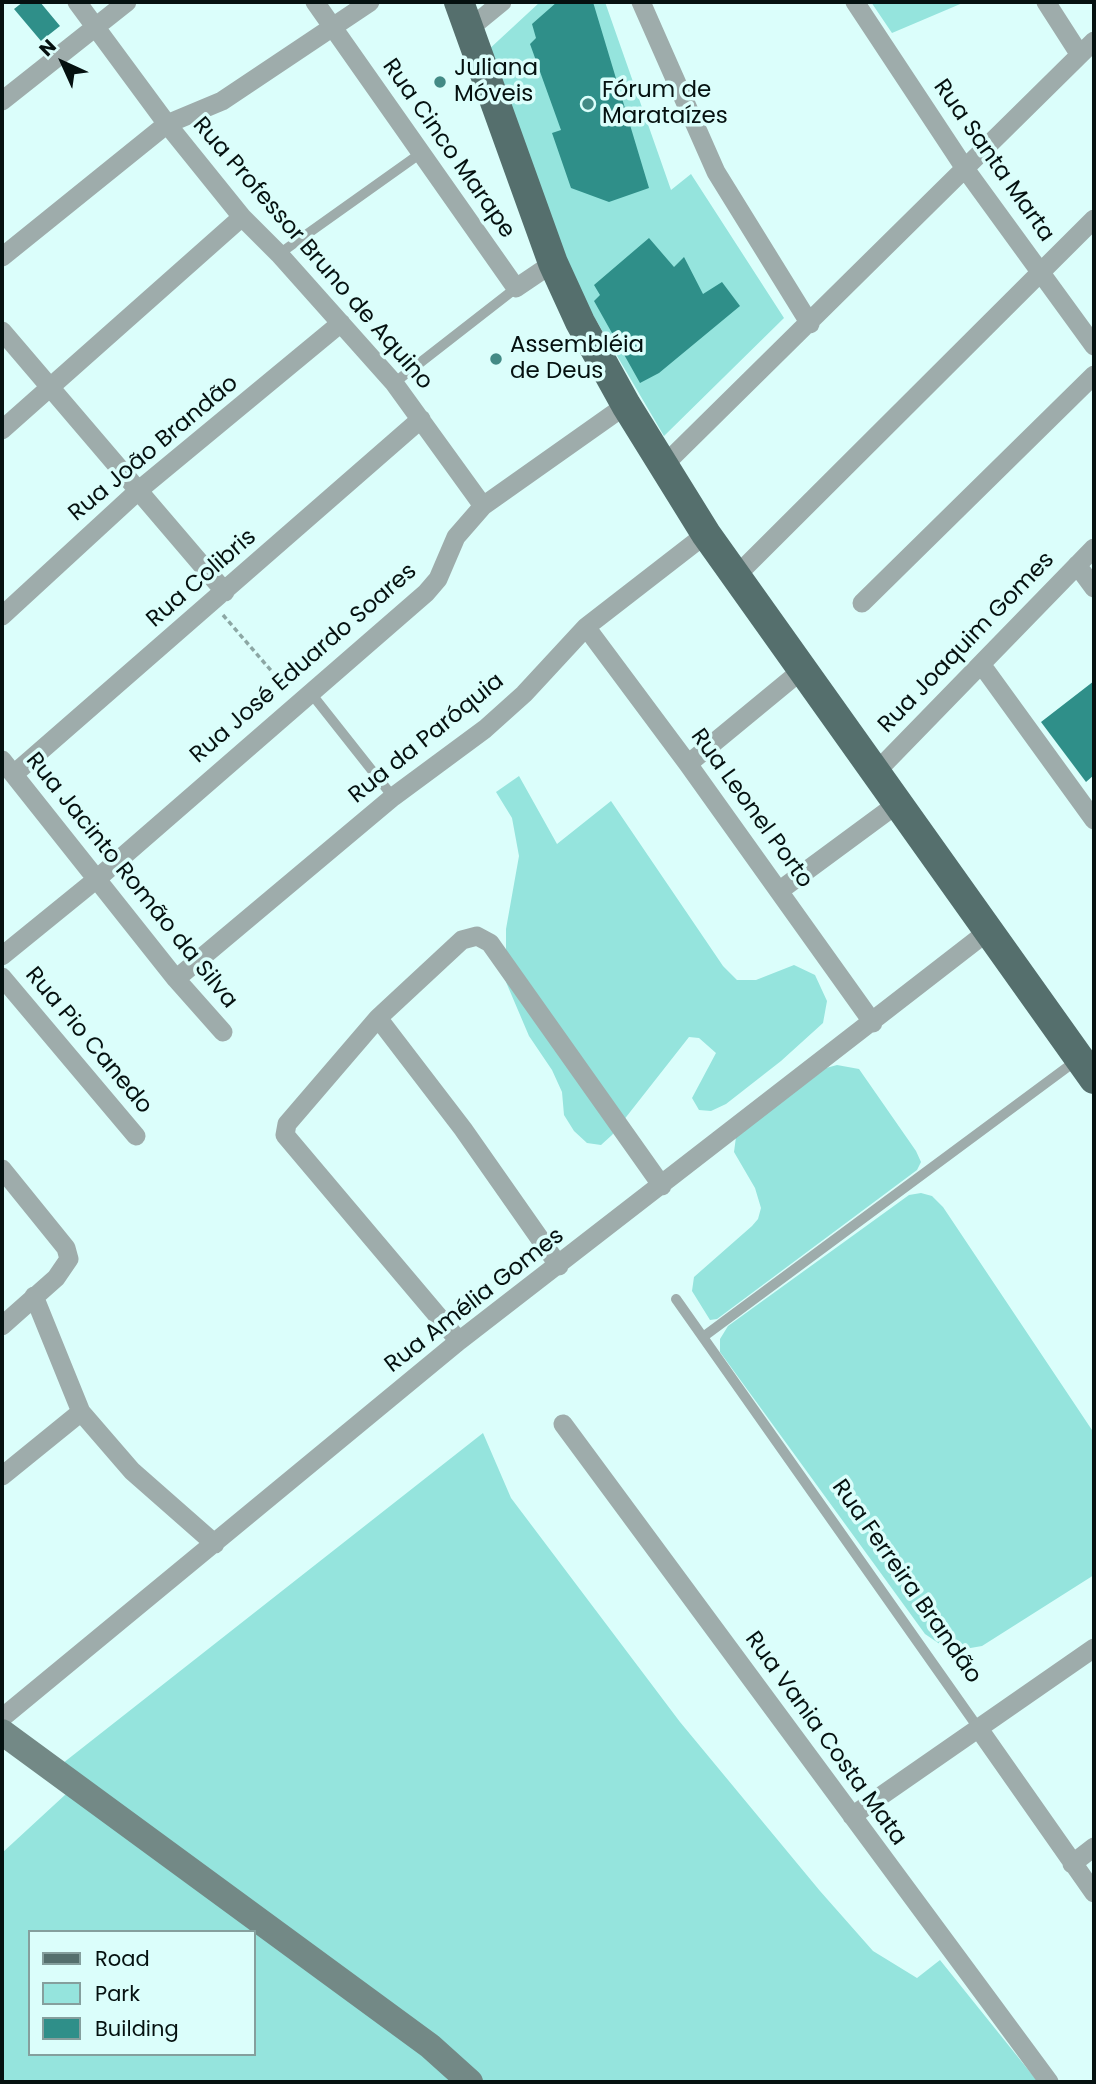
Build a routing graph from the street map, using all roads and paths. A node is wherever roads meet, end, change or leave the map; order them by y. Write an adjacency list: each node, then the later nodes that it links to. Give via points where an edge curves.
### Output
1 (77, 2): 10 (street, Rua Professor Bruno de Aquino)
2 (127, 2): 10 (street)
3 (315, 2): 11 (street, Rua Cinco Marape)
4 (370, 2): 11 (street)
5 (502, 2): 9 (street)
6 (641, 2): 25 (street, via 716,172)
7 (855, 2): 16 (street, Rua Santa Marta)
8 (1046, 2): 12 (street)
9 (464, 15): 21 (main road)
10 (95, 25): 13 (street); 14 (street, Rua Professor Bruno de Aquino)
11 (331, 27): 14 (street, via 222,101); 15 (street, Rua Cinco Marape)
12 (1087, 48): 16 (street)
13 (2, 101)
14 (167, 124): 17 (street, Rua Professor Bruno de Aquino); 20 (street)
15 (421, 153): 19 (lane); 23 (street, Rua Cinco Marape)
16 (965, 170): 22 (street, Rua Santa Marta); 25 (street)
17 (242, 217): 19 (street, Rua Professor Bruno de Aquino); 30 (street)
18 (1094, 219): 22 (street)
19 (279, 254): 24 (street, Rua Professor Bruno de Aquino)
20 (2, 257)
21 (553, 263): 23 (street); 31 (main road)
22 (1042, 272): 27 (street, Rua Santa Marta); 40 (street)
23 (516, 288): 29 (lane)
24 (341, 323): 29 (street, Rua Professor Bruno de Aquino); 35 (street, Rua João Brandão)
25 (810, 324): 34 (street)
26 (2, 331): 30 (street)
27 (1094, 346)
28 (1094, 375): 43 (street)
29 (394, 383): 32 (street, Rua Professor Bruno de Aquino)
30 (50, 386): 33 (street); 35 (street)
31 (626, 405): 34 (main road); 36 (street, Rua José Eduardo Soares)
32 (421, 419): 36 (street, Rua Professor Bruno de Aquino); 42 (street, Rua Colibris)
33 (2, 430)
34 (663, 466): 37 (main road)
35 (139, 490): 42 (street); 44 (street, Rua João Brandão)
36 (483, 506): 48 (street, Rua José Eduardo Soares, via 456,537 438,579 426,593)
37 (706, 534): 40 (main road); 45 (street, Rua da Paróquia)
38 (1094, 548): 39 (street, Rua Joaquim Gomes)
39 (1077, 565): 41 (street); 46 (street, Rua Joaquim Gomes)
40 (737, 576): 47 (main road)
41 (1094, 588)
42 (219, 597): 48 (path); 50 (street, Rua Colibris)
43 (863, 603)
44 (2, 615)
45 (586, 627): 49 (street, Rua Leonel Porto); 52 (street, Rua da Paróquia, via 505,711)
46 (981, 664): 51 (street, Rua Joaquim Gomes); 54 (street)
47 (802, 670): 49 (street); 51 (main road)
48 (304, 696): 52 (lane); 55 (street, Rua José Eduardo Soares)
49 (688, 764): 56 (street, Rua Leonel Porto)
50 (8, 767): 55 (street, Rua Jacinto Romão da Silva)
51 (876, 772): 53 (main road)
52 (393, 797): 60 (street, Rua da Paróquia)
53 (897, 803): 56 (street); 57 (main road)
54 (1094, 820)
55 (98, 878): 58 (street, Rua José Eduardo Soares); 60 (street, Rua Jacinto Romão da Silva)
56 (779, 891): 62 (street, Rua Leonel Porto)
57 (987, 932): 62 (street, Rua Amélia Gomes); 64 (main road)
58 (2, 956)
59 (2, 977): 65 (street, Rua Pio Canedo)
60 (176, 979): 63 (street, Rua Jacinto Romão da Silva)
61 (379, 1018): 67 (street, via 462,940 477,936 490,943); 68 (street); 73 (street, via 287,1124 285,1135)
62 (873, 1023): 67 (street, Rua Amélia Gomes)
63 (223, 1032)
64 (1087, 1069): 72 (lane)
65 (136, 1136)
66 (2, 1169): 69 (street, via 66,1248 67,1266)
67 (662, 1186): 68 (street, Rua Amélia Gomes)
68 (559, 1266): 73 (street, Rua Amélia Gomes)
69 (34, 1297): 71 (street); 74 (street)
70 (676, 1299): 72 (lane, Rua Ferreira Brandão)
71 (6, 1315)
72 (703, 1337): 80 (lane, Rua Ferreira Brandão)
73 (459, 1341): 77 (street, Rua Amélia Gomes)
74 (81, 1412): 76 (street); 77 (street, via 132,1471)
75 (563, 1424): 82 (street, Rua Vania Costa Mata)
76 (2, 1476)
77 (215, 1544): 79 (street, Rua Amélia Gomes)
78 (1094, 1648): 80 (street)
79 (2, 1718)
80 (979, 1729): 82 (street); 84 (street, Rua Ferreira Brandão)
81 (2, 1732): 86 (street, via 430,2046)
82 (852, 1816): 87 (street, Rua Vania Costa Mata)
83 (1094, 1847): 84 (street)
84 (1072, 1864): 85 (street, Rua Ferreira Brandão)
85 (1094, 1893)
86 (470, 2082)
87 (1049, 2082)

